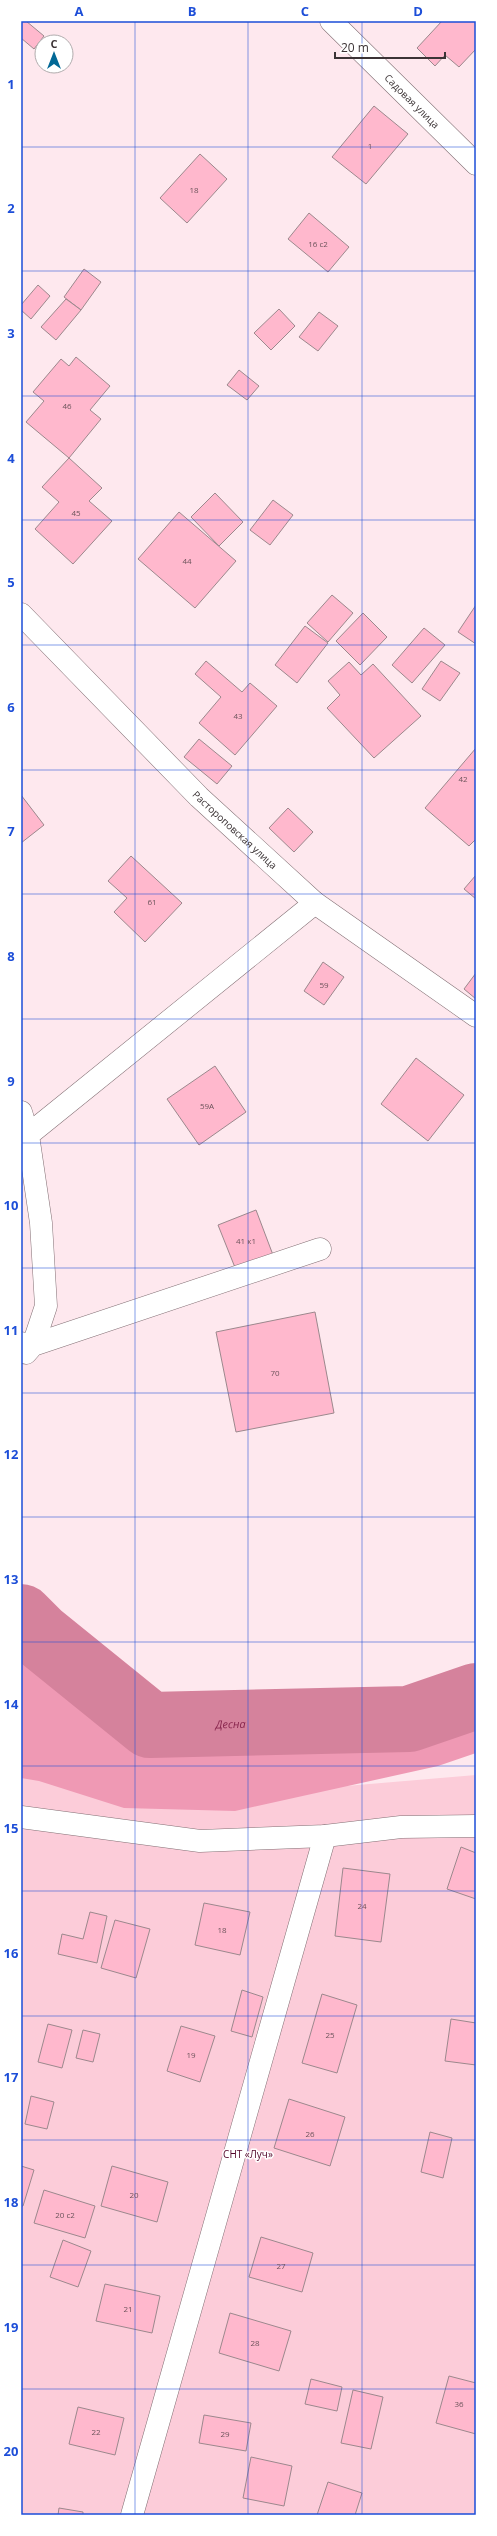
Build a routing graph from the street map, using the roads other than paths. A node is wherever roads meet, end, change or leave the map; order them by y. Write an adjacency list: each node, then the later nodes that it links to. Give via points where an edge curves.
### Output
1 (331, 21): 2 (street, Садовая улица)
2 (476, 164)
3 (21, 614): 4 (street, Растороповская улица, via 198,797)
4 (315, 903): 5 (street, Растороповская улица); 7 (street)
5 (476, 1016)
6 (21, 1112): 7 (street)
7 (28, 1135): 9 (street, via 41,1223 46,1306)
8 (320, 1248): 9 (street)
9 (25, 1349)
10 (21, 1817): 12 (street, via 200,1841)
11 (476, 1826): 12 (street, via 401,1827)
12 (326, 1836): 13 (street)
13 (132, 2515)

